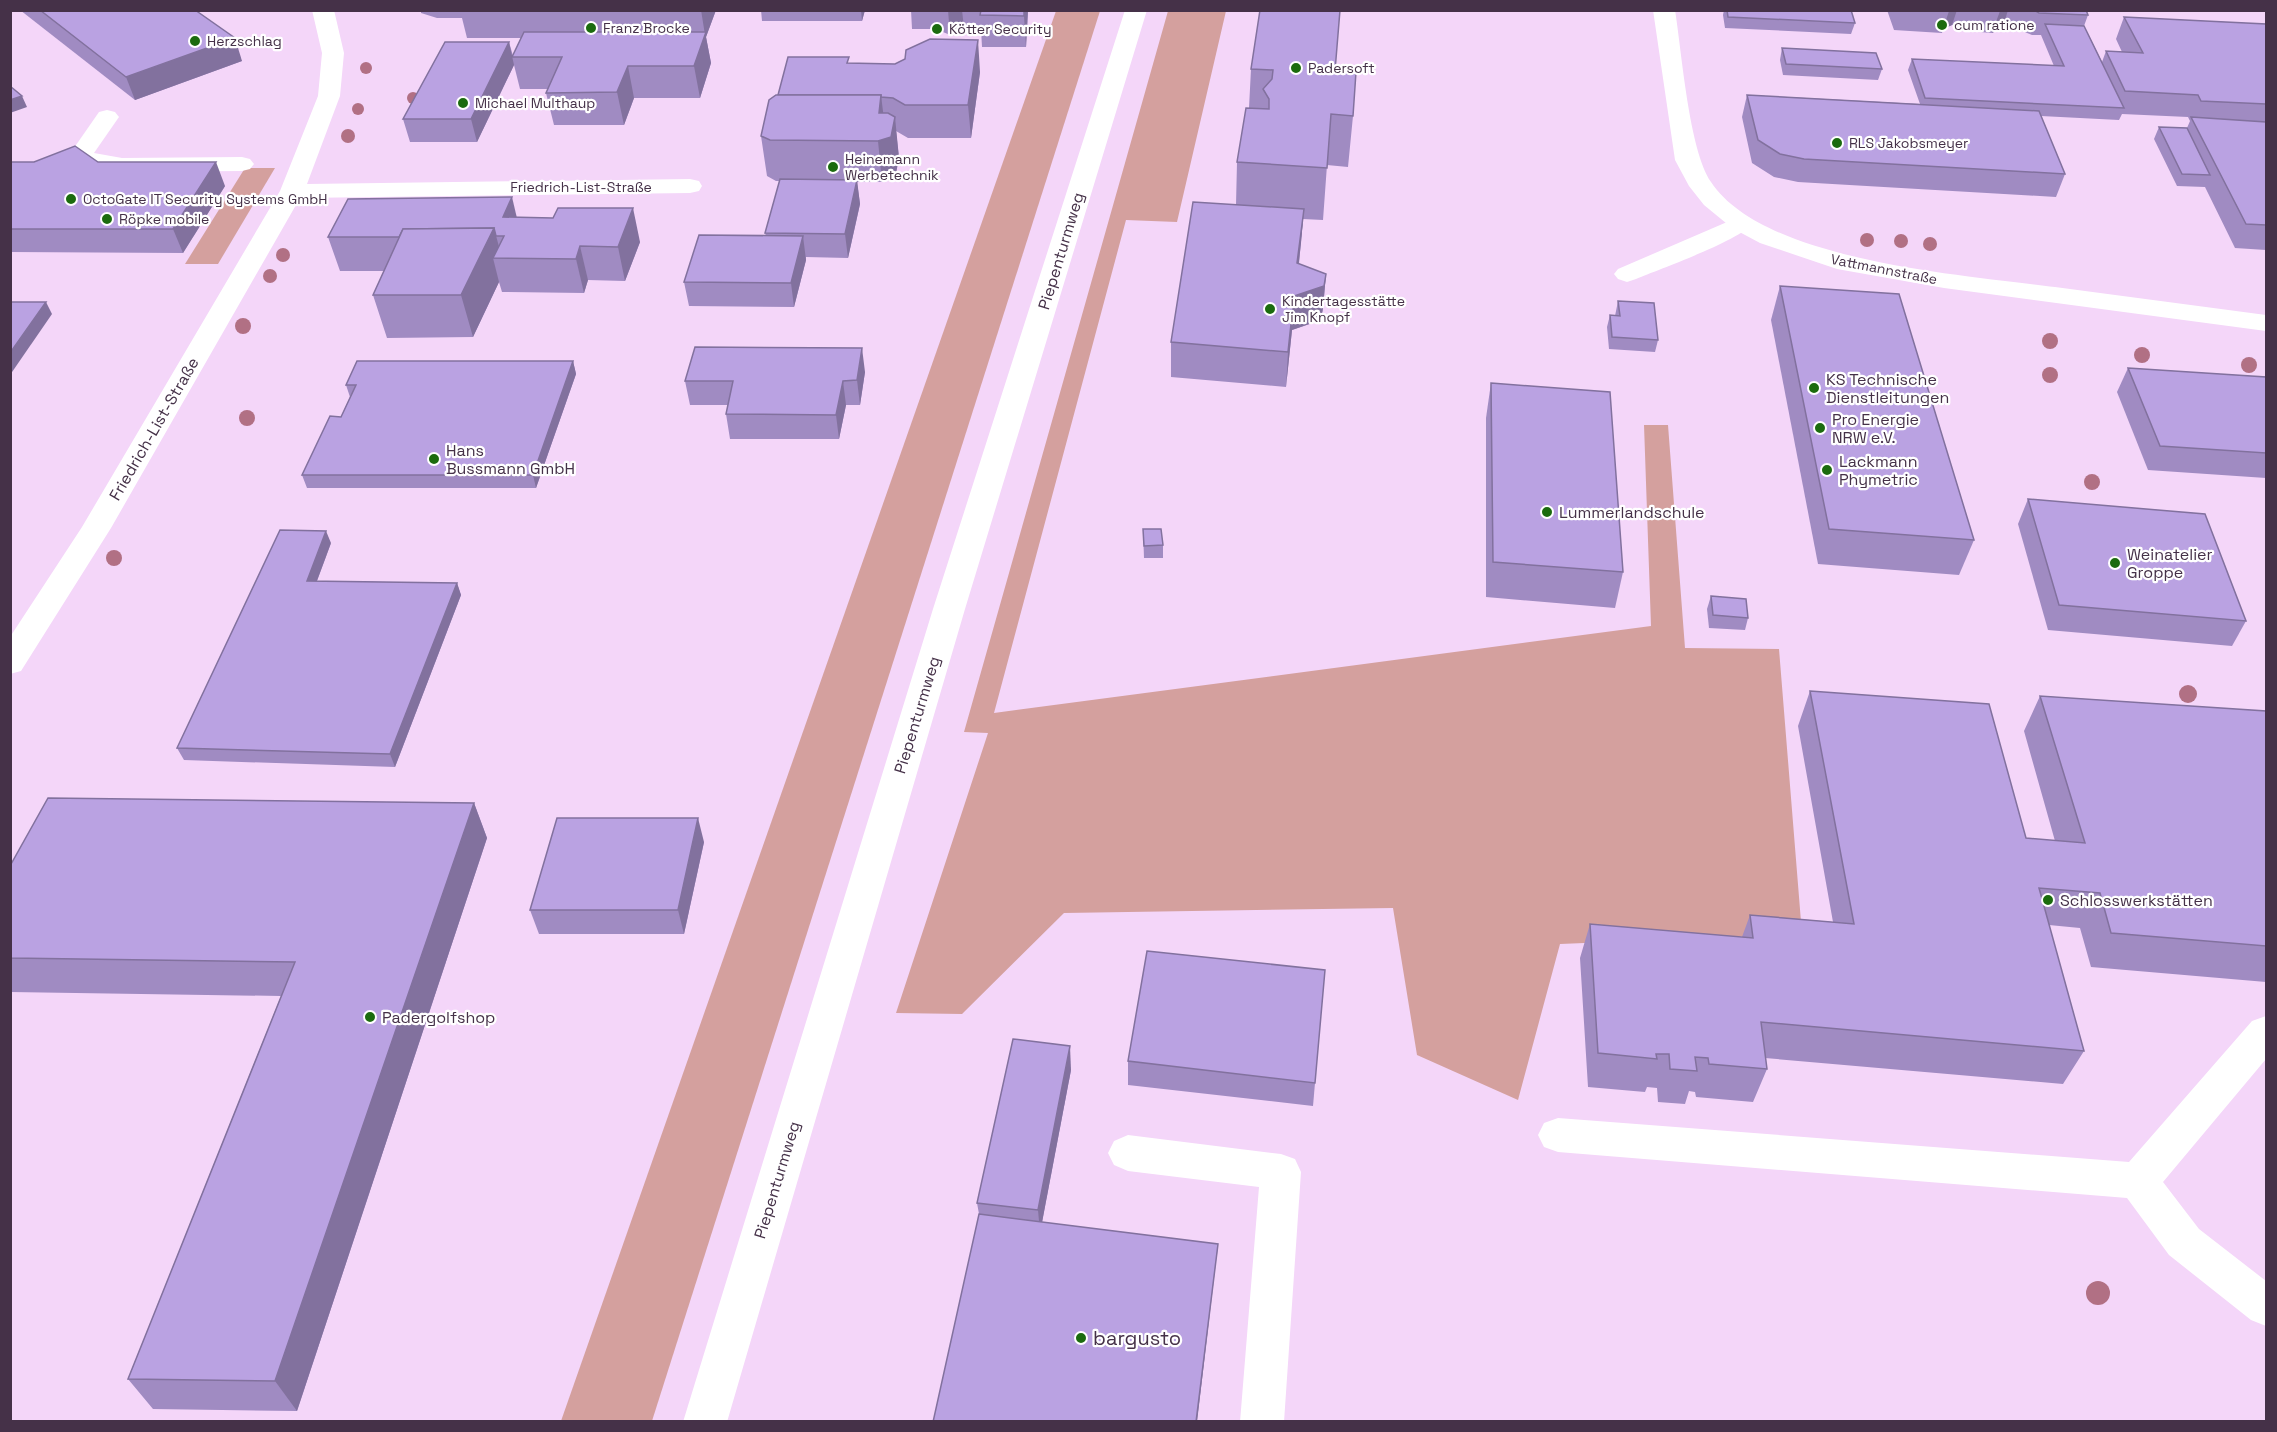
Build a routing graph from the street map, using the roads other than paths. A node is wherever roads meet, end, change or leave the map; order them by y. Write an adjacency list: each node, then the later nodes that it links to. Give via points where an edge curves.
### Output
1 (323, 10): 7 (street, Friedrich-List-Straße, via 333,53 329,96)
2 (1137, 10): 17 (street, Piepenturmweg, via 948,609)
3 (1664, 10): 8 (street, Vattmannstraße, via 1687,160 1701,186)
4 (107, 117): 5 (street, via 69,160 122,165)
5 (242, 164)
6 (690, 186): 7 (street, Friedrich-List-Straße)
7 (292, 191): 11 (street, Friedrich-List-Straße, via 96,528)
8 (1741, 223): 9 (street); 10 (street, Vattmannstraße, via 1769,238 1837,261 1990,287)
9 (1627, 274)
10 (2266, 323)
11 (10, 663)
12 (2266, 1032): 15 (street)
13 (1558, 1135): 15 (street)
14 (1128, 1153): 18 (street, via 1281,1172)
15 (2138, 1181): 16 (street, via 2184,1242)
16 (2266, 1306)
17 (705, 1422)
18 (1262, 1422)

